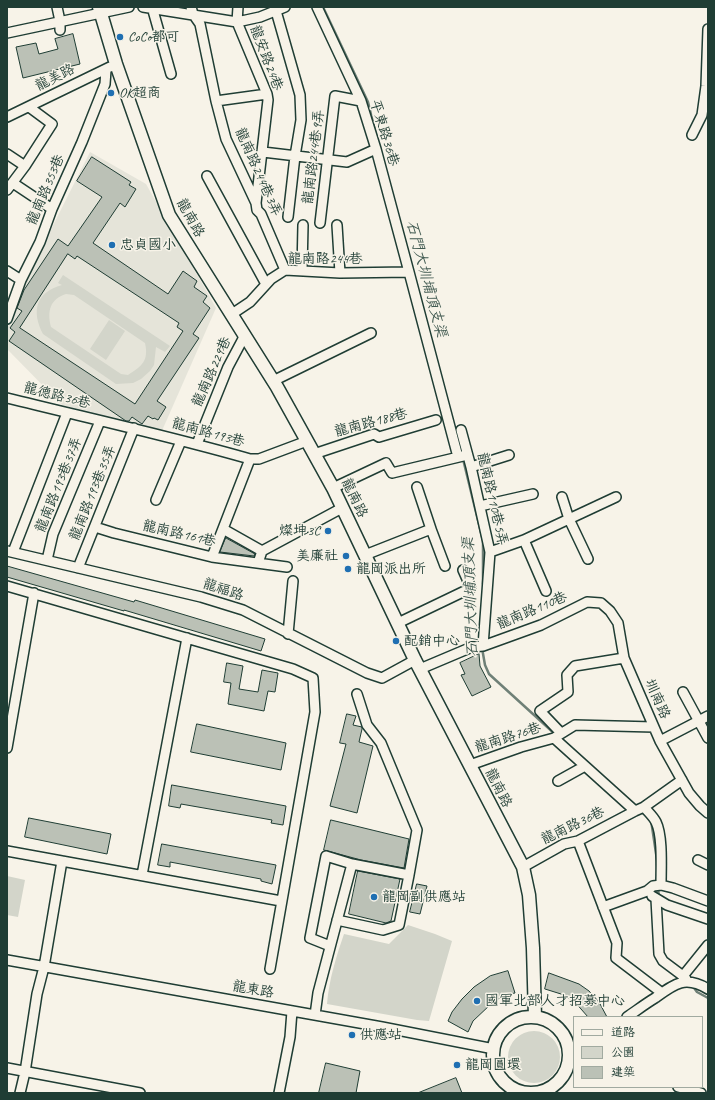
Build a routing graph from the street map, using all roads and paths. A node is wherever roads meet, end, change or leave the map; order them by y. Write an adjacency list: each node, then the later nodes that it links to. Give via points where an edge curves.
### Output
1 (57, 7): 11 (street)
2 (129, 7): 8 (street)
3 (149, 7): 7 (street); 15 (street)
4 (238, 7): 10 (street)
5 (285, 7): 9 (street)
6 (317, 7): 18 (street, 平東路36巷)
7 (192, 10): 10 (street); 17 (street, 龍南路244巷3弄, via 200,24)
8 (100, 11): 11 (street); 14 (main road, 龍南路)
9 (276, 11): 10 (street); 25 (street, via 300,95 301,120)
10 (237, 22): 16 (street, 龍安路24巷)
11 (60, 25): 13 (street)
12 (708, 29): 21 (street, via 702,115)
13 (7, 33)
14 (111, 67): 19 (street, 龍美路); 32 (street, 龍南路353巷); 44 (main road, 龍南路, via 169,215)
15 (172, 74)
16 (268, 94): 17 (street); 23 (street, 龍安路24巷)
17 (216, 101): 31 (street, 龍南路244巷3弄, via 226,139)
18 (361, 101): 22 (street, 平東路36巷); 26 (street, 龍南路244巷9弄, via 335,96)
19 (29, 107): 20 (street, 龍美路); 27 (street, via 52,124)
20 (7, 117)
21 (692, 135)
22 (376, 149): 26 (street, via 347,162); 40 (street, 平東路36巷)
23 (262, 152): 25 (street); 31 (street, 龍安路24巷)
24 (7, 154): 27 (street)
25 (295, 156): 26 (street); 33 (street)
26 (327, 159): 34 (street, 龍南路244巷9弄)
27 (25, 166): 29 (street)
28 (207, 176): 43 (street)
29 (13, 183): 30 (street); 32 (street)
30 (7, 190)
31 (256, 204): 37 (street, 龍南路244巷3弄)
32 (52, 209): 42 (street, 龍南路353巷, via 40,242)
33 (288, 217)
34 (320, 223)
35 (303, 224): 38 (street)
36 (337, 225): 41 (street)
37 (285, 270): 38 (street, 龍南路244巷); 43 (street, 龍南路244巷)
38 (302, 270): 41 (street, 龍南路244巷)
39 (7, 271): 42 (street)
40 (409, 272): 41 (street, 龍南路244巷); 61 (street, 平東路36巷)
41 (340, 273)
42 (21, 280): 45 (street, 龍南路353巷)
43 (266, 284): 44 (street, 龍南路244巷, via 250,302)
44 (232, 314): 47 (main road, 龍南路)
45 (7, 320)
46 (371, 332): 48 (street)
47 (245, 335): 48 (main road, 龍南路); 57 (street, 龍南路229巷, via 228,367)
48 (273, 381): 56 (main road, 龍南路)
49 (7, 398): 50 (street, 龍德路36巷)
50 (67, 413): 52 (street, 龍德路36巷); 77 (street)
51 (436, 420): 58 (street, 龍南路188巷, via 379,437 374,434)
52 (100, 421): 53 (street, 龍南路193巷); 83 (street, 龍南路193巷37弄, via 53,534)
53 (134, 428): 55 (street, 龍南路193巷); 73 (street, 龍南路193巷35弄)
54 (461, 430): 59 (street, 龍南路110巷5弄)
55 (181, 441): 57 (street, 龍南路193巷); 69 (street)
56 (307, 441): 58 (main road, 龍南路); 62 (street, 龍南路193巷, via 259,459)
57 (197, 444): 62 (street, 龍南路193巷)
58 (314, 454): 65 (main road, 龍南路)
59 (468, 454): 61 (street); 63 (street, 龍南路110巷5弄)
60 (509, 455): 63 (street)
61 (458, 457): 65 (street, via 392,473 386,463)
62 (250, 459): 74 (street)
63 (472, 467): 70 (street, 龍南路110巷5弄)
64 (417, 487): 75 (street)
65 (333, 488): 71 (main road, 龍南路)
66 (533, 494): 70 (street)
67 (562, 497): 72 (street)
68 (616, 498): 72 (street)
69 (156, 500)
70 (480, 506): 79 (street, 龍南路110巷5弄)
71 (342, 508): 78 (street); 80 (main road, 龍南路)
72 (569, 519): 76 (street); 82 (street)
73 (95, 527): 81 (street, 龍南路161巷); 87 (street, 龍南路193巷35弄)
74 (223, 529): 78 (street); 81 (street)
75 (431, 529): 80 (street); 85 (street)
76 (524, 540): 79 (street); 91 (street)
77 (10, 551): 83 (street, 龍福路)
78 (262, 551): 84 (street)
79 (490, 552): 97 (street, 龍南路110巷5弄)
80 (365, 555): 94 (main road, 龍南路)
81 (212, 556): 84 (street, 龍南路161巷)
82 (588, 559)
83 (47, 560): 87 (street, 龍福路)
84 (258, 563): 86 (street, 龍南路161巷)
85 (445, 566)
86 (286, 567)
87 (78, 568): 95 (street, 龍福路, via 201,597 243,610)
88 (463, 570): 94 (street, via 471,588)
89 (293, 581): 95 (street)
90 (7, 586): 92 (street)
91 (546, 591)
92 (34, 593): 96 (street); 108 (street)
93 (586, 602): 97 (street, 龍南路110巷, via 541,625); 98 (street, 圳南路, via 601,603 610,611 618,623)
94 (398, 623): 99 (main road, 龍南路)
95 (288, 634): 99 (street, 龍福路, via 367,674 382,678)
96 (187, 638): 122 (street); 127 (street, via 293,669 313,678 315,712)
97 (484, 646): 99 (street, 龍南路110巷, via 472,647)
98 (624, 658): 104 (street, 圳南路); 105 (street, via 575,666 567,675 568,692 540,711)
99 (418, 664): 109 (main road, 龍南路)
100 (683, 692): 103 (street)
101 (357, 694): 123 (street, via 367,725 382,743 417,830)
102 (708, 716): 103 (street)
103 (698, 721): 106 (street); 107 (street)
104 (654, 728): 105 (street, 龍南路76巷, via 575,725); 107 (street, 圳南路)
105 (558, 736): 109 (street, 龍南路76巷); 110 (street)
106 (708, 738)
107 (660, 741): 112 (street, 圳南路)
108 (7, 748)
109 (470, 766): 121 (main road, 龍南路)
110 (585, 766): 111 (street); 113 (street)
111 (558, 780)
112 (682, 780): 113 (street, 龍南路36巷); 114 (street, 圳南路, via 689,793)
113 (640, 809): 115 (street, 龍南路36巷); 124 (street, via 651,815 656,823 659,834)
114 (708, 813)
115 (578, 841): 121 (street, 龍南路36巷, via 564,844); 129 (street)
116 (7, 851): 118 (street)
117 (698, 860): 120 (street)
118 (62, 861): 122 (street); 135 (street)
119 (352, 864): 123 (street); 131 (street); 133 (street, via 326,856 310,938)
120 (708, 865)
121 (523, 867): 143 (main road, 龍南路, via 529,895 534,948)
122 (142, 875): 127 (street)
123 (409, 876): 131 (street, via 399,925 383,930)
124 (661, 885): 125 (street, via 653,886); 128 (street)
125 (647, 891): 126 (street); 129 (street)
126 (656, 899): 130 (street); 137 (street, via 659,954 663,961)
127 (281, 901): 136 (street)
128 (708, 902)
129 (603, 907): 139 (street, via 617,943 616,958)
130 (708, 919)
131 (337, 920): 133 (street)
132 (708, 944): 137 (street)
133 (330, 946): 141 (street)
134 (7, 960): 135 (street, 龍東路)
135 (44, 967): 140 (street, 龍東路); 147 (street, via 37,994)
136 (270, 969)
137 (686, 979): 138 (street); 139 (street)
138 (708, 989)
139 (662, 993): 142 (street)
140 (292, 1011): 141 (street, 龍東路); 151 (street, via 290,1037)
141 (315, 1016): 144 (street, 龍東路)
142 (628, 1016)
143 (535, 1017): 144 (main road, via 512,1022 498,1037); 145 (main road, via 554,1025 568,1042)
144 (494, 1049): 152 (main road, via 497,1070 505,1083 515,1089)
145 (571, 1059): 152 (main road, via 565,1072 552,1087)
146 (7, 1068): 147 (street)
147 (25, 1072): 149 (street); 150 (street)
148 (682, 1088): 153 (street)
149 (20, 1093)
150 (140, 1093)
151 (279, 1093)
152 (532, 1093)
153 (701, 1093)

